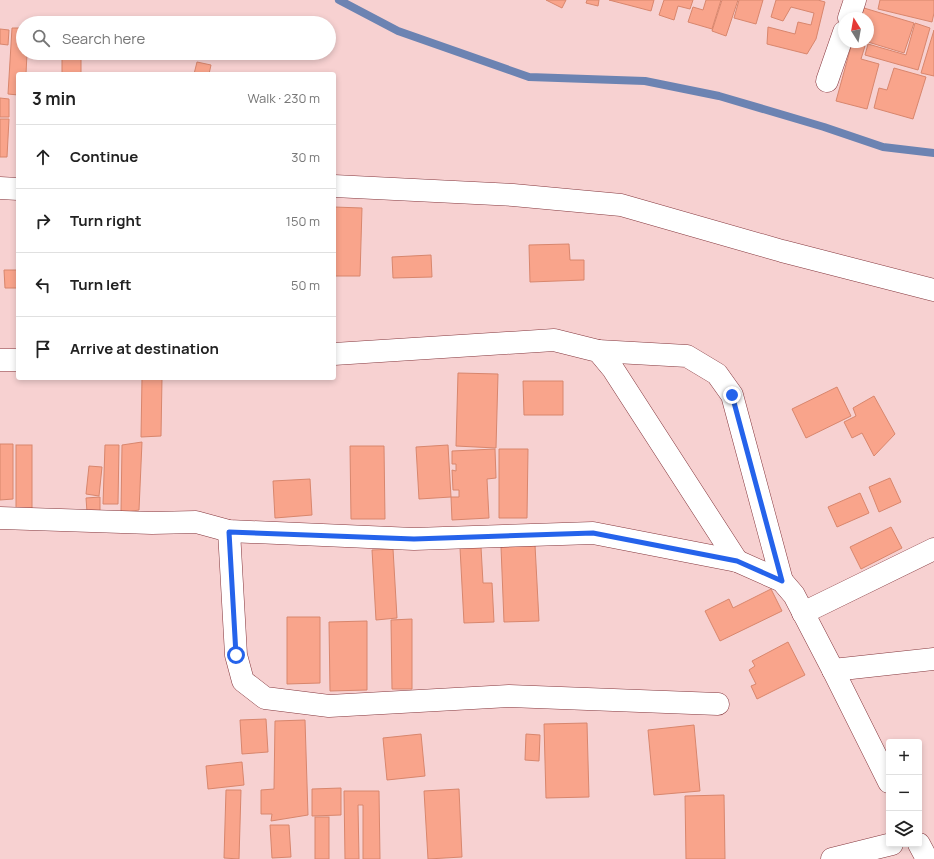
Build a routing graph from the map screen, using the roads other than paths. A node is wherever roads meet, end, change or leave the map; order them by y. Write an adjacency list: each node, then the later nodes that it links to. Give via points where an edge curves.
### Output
1 (855, 0): 2 (street)
2 (851, 12)
3 (838, 48): 4 (street)
4 (827, 81)
5 (336, 186): 8 (street, via 433,190 620,204 782,251)
6 (0, 188): 7 (street)
7 (16, 189)
8 (934, 290)
9 (598, 351): 10 (street, via 554,340); 16 (street, via 613,369); 17 (street, via 687,356 718,374 732,395)
10 (336, 354)
11 (0, 360): 12 (street)
12 (16, 360)
13 (0, 518): 14 (street, via 196,522)
14 (229, 532): 16 (street, via 414,539 593,533); 21 (street, via 236,655 243,681 265,698 329,706 509,696)
15 (934, 549): 18 (street)
16 (737, 561): 17 (street)
17 (782, 581): 18 (street, via 794,595)
18 (803, 612): 20 (street)
19 (934, 659): 20 (street)
20 (833, 670): 22 (street)
21 (718, 704)
22 (886, 776)
23 (886, 846): 25 (street)
24 (921, 847): 26 (street)
25 (832, 859)
26 (927, 859)

